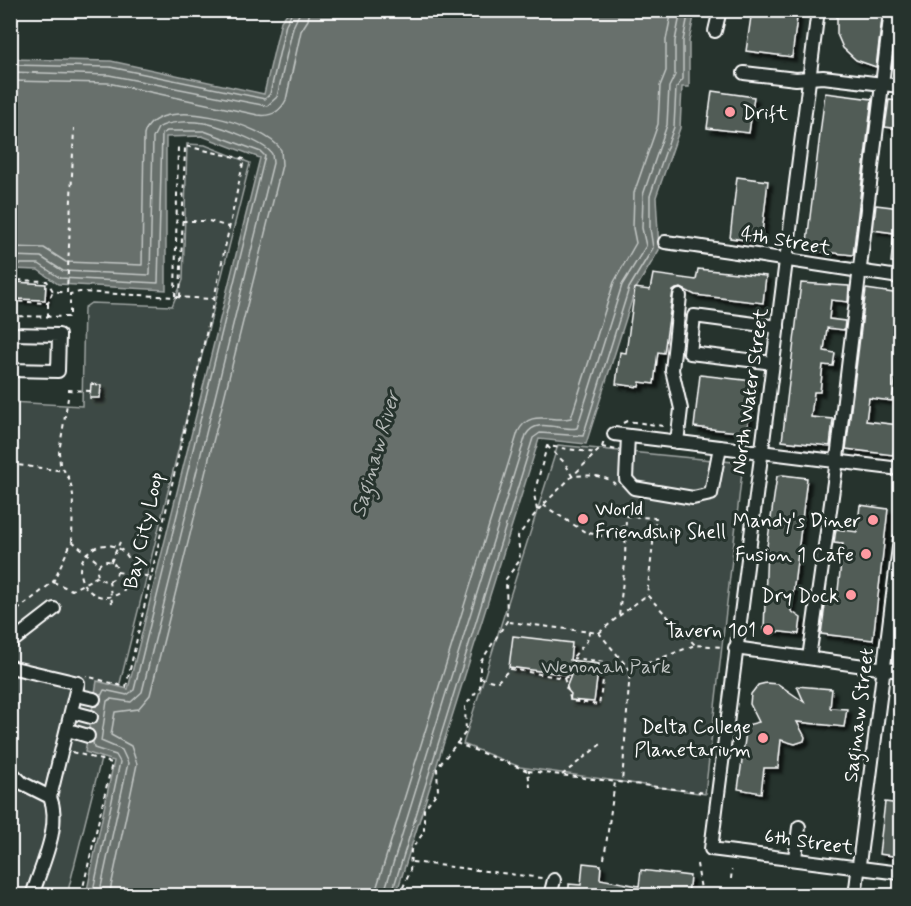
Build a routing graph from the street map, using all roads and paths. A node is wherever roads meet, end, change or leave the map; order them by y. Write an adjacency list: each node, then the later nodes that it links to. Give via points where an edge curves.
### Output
1 (720, 10): 4 (street)
2 (818, 10): 6 (street, North Water Street)
3 (891, 10): 7 (street)
4 (716, 32)
5 (744, 73): 6 (street)
6 (810, 78): 7 (street, via 823,76); 14 (street, North Water Street)
7 (883, 84): 8 (street); 15 (street)
8 (900, 86)
9 (74, 128): 19 (path)
10 (178, 146): 21 (path)
11 (182, 221): 12 (path, via 209,221); 12 (path, Bay City Loop, via 185,146 244,159); 22 (path)
12 (230, 227): 23 (path, Bay City Loop)
13 (665, 242): 14 (street, 4th Street)
14 (787, 260): 15 (street, 4th Street); 28 (street, North Water Street)
15 (860, 272): 16 (street, 4th Street); 42 (street)
16 (900, 277)
17 (10, 283): 18 (path, via 47,281)
18 (53, 291): 19 (path); 25 (path)
19 (69, 294): 21 (path); 27 (path, via 70,317)
20 (680, 296): 37 (street, via 672,370 681,409)
21 (175, 297): 22 (path)
22 (180, 297): 23 (path)
23 (214, 299): 61 (path, Bay City Loop)
24 (10, 301): 25 (path)
25 (48, 303): 27 (path)
26 (10, 316): 27 (path)
27 (48, 317)
28 (778, 327): 30 (street, North Water Street); 30 (street, via 694,316 690,353)
29 (10, 334): 31 (street, via 59,335 58,371)
30 (773, 363): 40 (street, North Water Street)
31 (10, 370)
32 (68, 390): 33 (path)
33 (90, 391)
34 (68, 398): 45 (path, via 59,452)
35 (663, 426): 36 (path, via 627,421)
36 (617, 433): 37 (street); 39 (street, via 626,479 634,488 693,498 711,494); 41 (path)
37 (677, 442): 39 (street)
38 (547, 447): 41 (path); 46 (path, via 565,463); 49 (path, via 534,494)
39 (720, 447): 40 (street)
40 (761, 452): 42 (street); 76 (street, North Water Street)
41 (596, 453): 46 (path)
42 (837, 461): 44 (street); 78 (street)
43 (10, 464): 45 (path)
44 (900, 469)
45 (64, 471): 52 (path, via 73,495)
46 (572, 476): 47 (path, via 609,479); 48 (path)
47 (620, 489)
48 (543, 505): 49 (path); 50 (path, via 585,532 606,537)
49 (537, 512): 71 (path, via 518,536 520,560 506,579)
50 (625, 526): 65 (path, via 626,516 656,518); 70 (path)
51 (900, 539): 80 (street, Saginaw Street)
52 (72, 541): 55 (path); 63 (path)
53 (120, 542): 54 (path)
54 (117, 547): 55 (path, via 104,544); 56 (path); 59 (path, via 128,556)
55 (88, 552): 57 (path); 64 (path, via 80,567)
56 (111, 562): 57 (path); 58 (path)
57 (99, 564): 60 (path)
58 (117, 572): 59 (path); 62 (path)
59 (133, 573): 61 (path); 66 (path, via 126,588)
60 (98, 576): 62 (path); 64 (path)
61 (153, 577): 85 (path, Bay City Loop, via 126,687 81,674)
62 (109, 581): 66 (path)
63 (53, 582): 64 (path, via 72,590); 69 (path)
64 (83, 584): 66 (path, via 96,595)
65 (647, 595): 70 (path); 75 (path)
66 (111, 597): 67 (path)
67 (112, 603)
68 (54, 609): 74 (street)
69 (10, 615)
70 (619, 616): 73 (path)
71 (507, 621): 72 (path); 83 (path, via 480,663)
72 (589, 632): 73 (path); 77 (path, via 587,642)
73 (599, 633): 81 (path)
74 (10, 644)
75 (695, 645): 76 (path); 81 (path)
76 (735, 648): 78 (street); 100 (street, North Water Street)
77 (573, 658): 84 (path, via 571,675); 84 (path, via 606,662 599,705 571,701)
78 (809, 658): 80 (street)
79 (10, 668): 85 (street)
80 (884, 668): 82 (street); 108 (street, Saginaw Street)
81 (630, 670): 98 (path)
82 (900, 671)
83 (480, 678): 84 (path, via 496,682 510,669); 91 (path, via 480,687 465,706 466,732)
84 (564, 678)
85 (77, 689): 86 (street); 87 (street)
86 (94, 699)
87 (72, 712): 88 (street); 89 (street)
88 (91, 717)
89 (68, 730): 90 (street); 93 (street)
90 (88, 736)
91 (456, 743): 95 (path); 106 (path, via 437,768 438,791 424,809 424,832 411,850)
92 (601, 744): 96 (path)
93 (63, 750): 101 (street); 115 (path, via 112,763)
94 (10, 771): 101 (street, via 22,783)
95 (528, 771): 96 (path); 99 (path)
96 (562, 775): 97 (path)
97 (615, 782): 98 (path); 105 (path)
98 (622, 783): 100 (path)
99 (530, 787)
100 (718, 794): 103 (street, North Water Street)
101 (50, 796): 114 (street, via 55,808 54,822)
102 (799, 827): 104 (street)
103 (711, 849): 104 (street, 6th Street)
104 (795, 858): 108 (street, 6th Street)
105 (604, 859)
106 (412, 862): 112 (path); 116 (path)
107 (697, 864): 118 (path)
108 (858, 868): 110 (street, 6th Street); 119 (street, Saginaw Street)
109 (732, 869): 111 (path)
110 (900, 873)
111 (731, 879)
112 (554, 880): 117 (street)
113 (691, 895): 118 (path)
114 (32, 896)
115 (81, 896)
116 (399, 896)
117 (550, 896)
118 (700, 896)
119 (855, 896)

